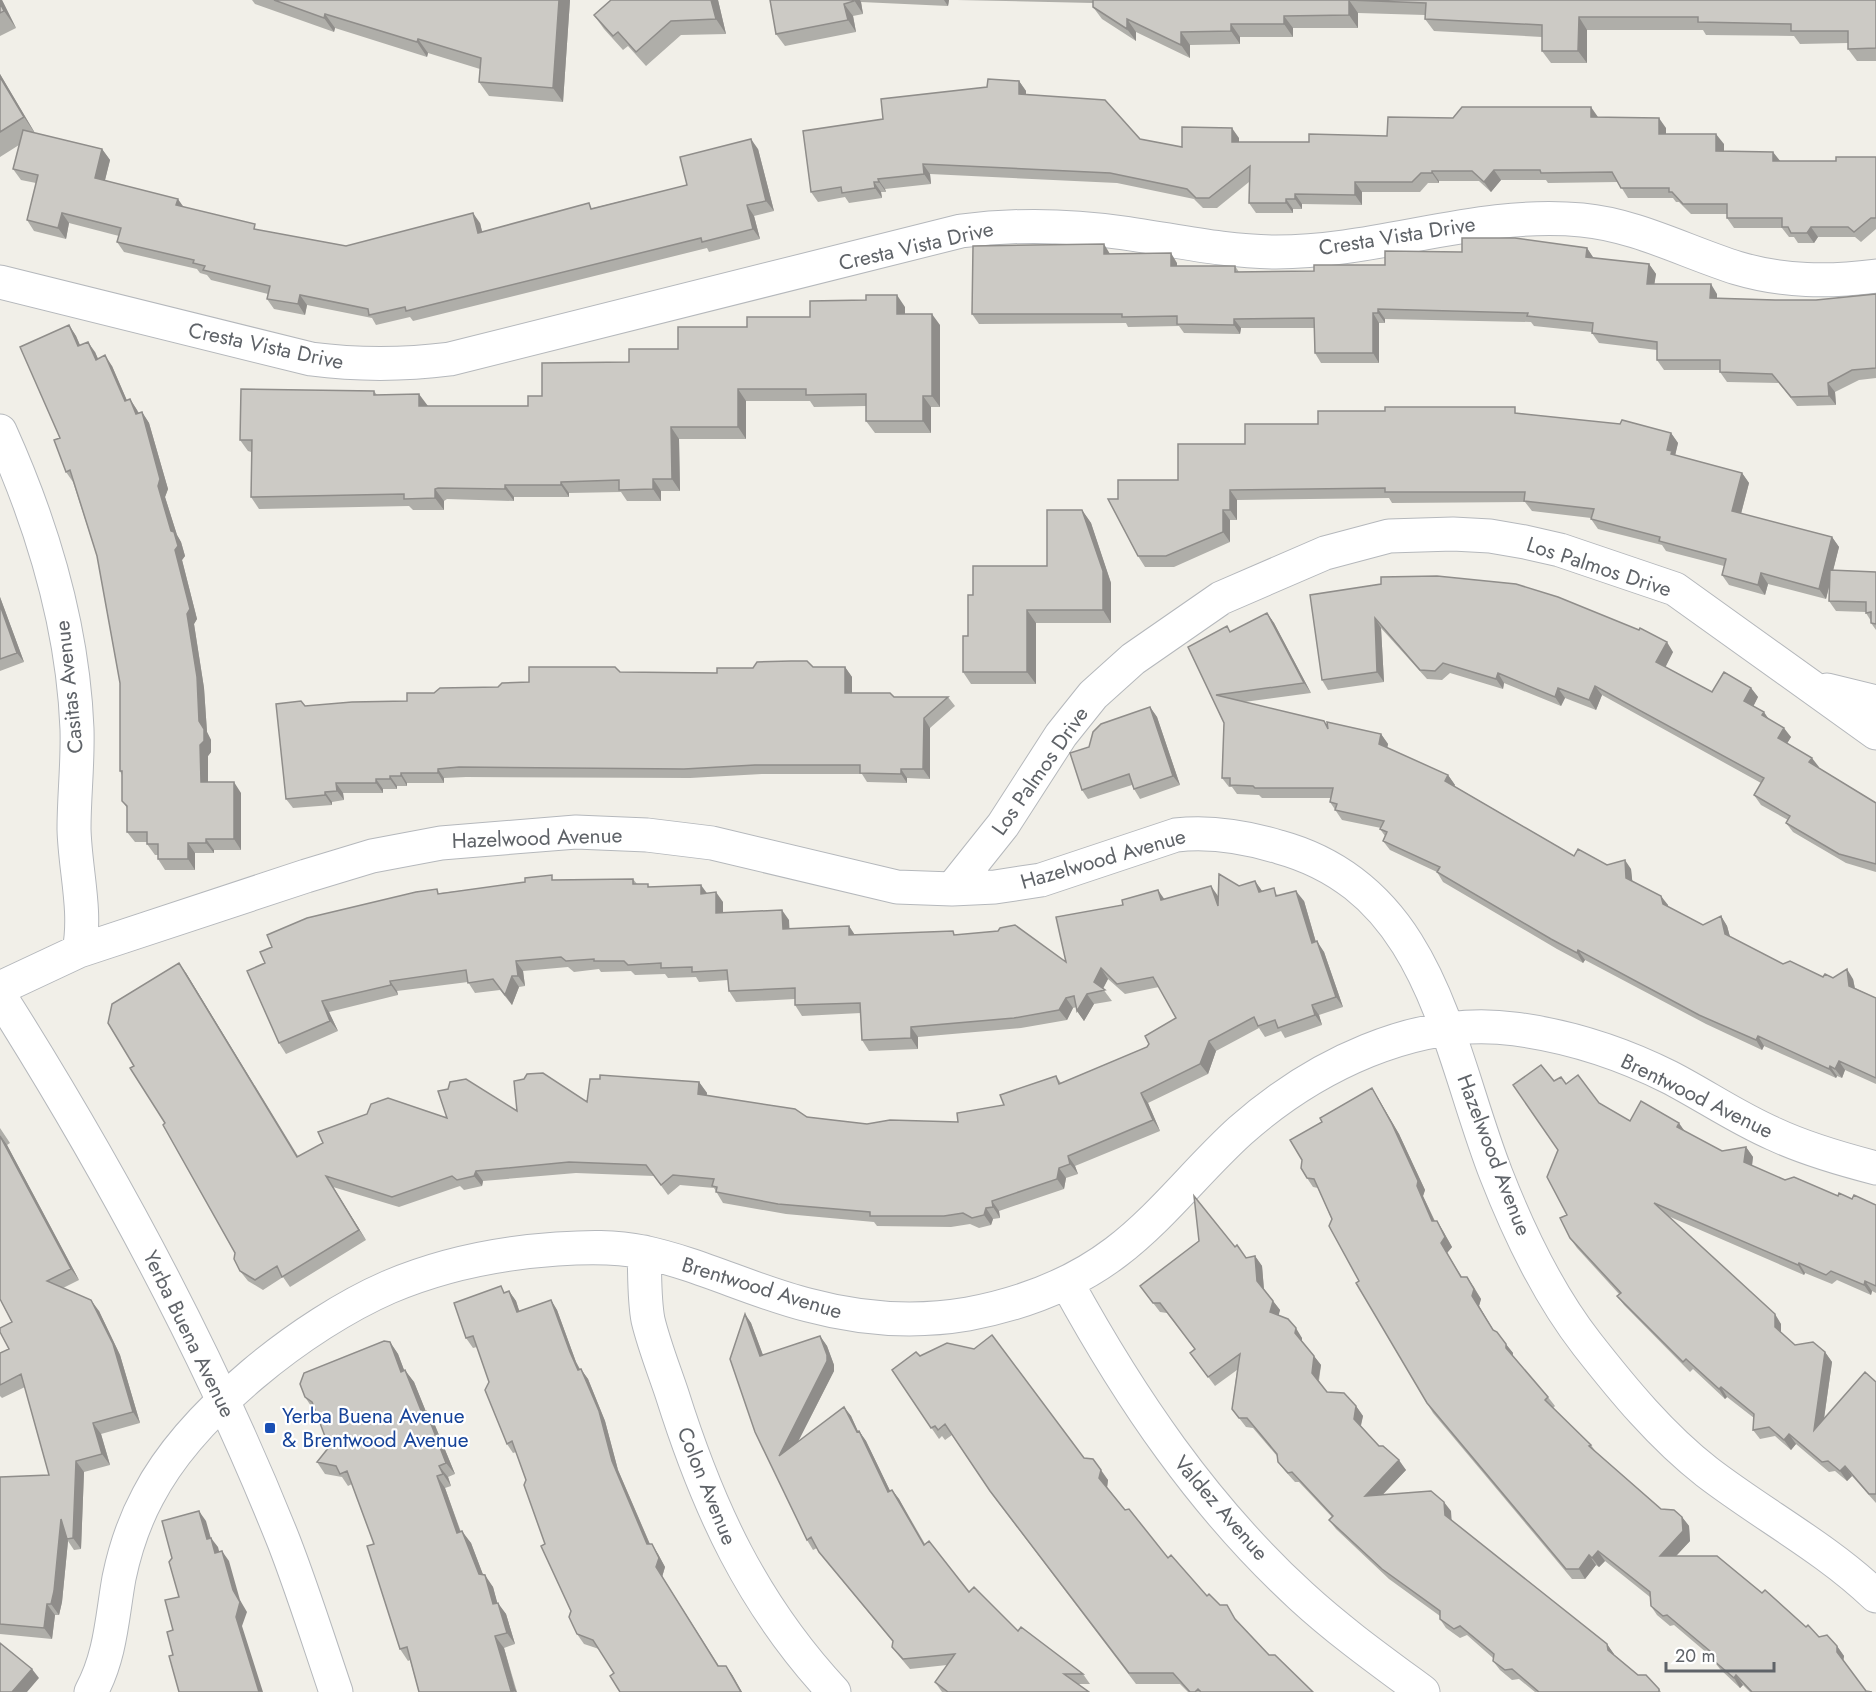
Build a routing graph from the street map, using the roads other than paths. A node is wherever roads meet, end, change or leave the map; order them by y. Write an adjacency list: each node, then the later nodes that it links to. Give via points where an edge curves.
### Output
1 (1876, 276): 2 (street, Cresta Vista Drive, via 1787,280 1738,268 1631,230 1583,220 1532,218 1475,223 1333,249 1275,252 1224,249 1061,226 1009,225 961,231 450,359 404,364 311,359)
2 (0, 282)
3 (0, 431): 8 (street, Casitas Avenue, via 41,536 70,664 77,728 74,828 84,926)
4 (1797, 678): 5 (street); 6 (street, Los Palmos Drive); 7 (street, Los Palmos Drive, via 1675,590 1560,550 1490,536 1453,534 1389,536 1355,544 1221,598 1133,659 1094,695 1061,735 1003,825)
5 (1876, 702)
6 (1876, 733)
7 (952, 889): 8 (street, Hazelwood Avenue, via 897,887 712,843 647,835 510,835 372,856); 11 (street, Hazelwood Avenue, via 1041,880 1156,841 1197,832 1296,851 1347,877 1384,910 1408,942)
8 (80, 951): 9 (street, Hazelwood Avenue)
9 (0, 988)
10 (0, 996): 15 (street, Yerba Buena Avenue, via 99,1158 185,1319)
11 (1447, 1028): 12 (street, Brentwood Avenue, via 1509,1028 1562,1037 1668,1077 1775,1135); 14 (street, Brentwood Avenue, via 1393,1041 1284,1094 1206,1164 1157,1217 1114,1254); 16 (street, Hazelwood Avenue, via 1496,1173 1521,1232 1584,1341 1659,1429 1705,1471 1810,1542)
12 (1876, 1168)
13 (644, 1252): 14 (street, Brentwood Avenue, via 805,1305 857,1316 903,1319 976,1312); 15 (street, Brentwood Avenue, via 610,1247 506,1252 388,1287 279,1354); 19 (street, Colon Avenue, via 648,1319 707,1494 734,1553 772,1614)
14 (1067, 1283): 20 (street, Valdez Avenue, via 1130,1391 1205,1494 1301,1596)
15 (223, 1401): 17 (street, Brentwood Avenue, via 182,1445 150,1492 130,1535 114,1627); 18 (street, Yerba Buena Avenue, via 284,1544)
16 (1876, 1596)
17 (92, 1692)
18 (336, 1692)
19 (834, 1692)
20 (1423, 1692)

